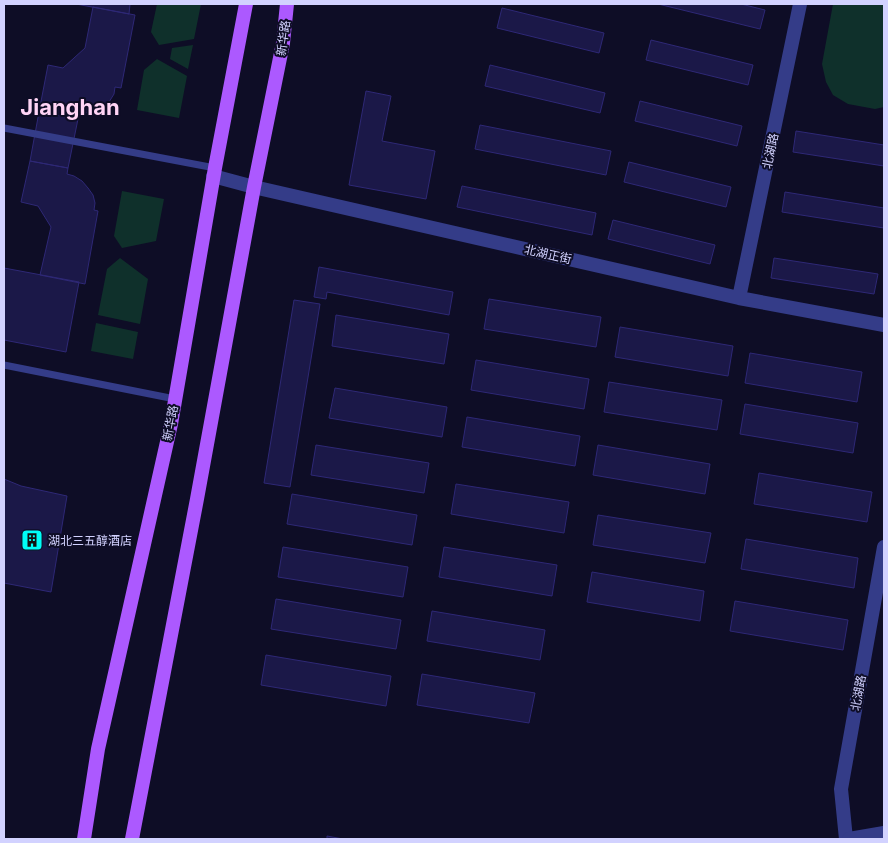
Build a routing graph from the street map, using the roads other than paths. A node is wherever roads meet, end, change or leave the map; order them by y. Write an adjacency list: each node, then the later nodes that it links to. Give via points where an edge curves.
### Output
1 (246, 4): 5 (main road, 新华路)
2 (287, 4): 6 (main road, 新华路, via 283,43)
3 (800, 4): 7 (street, 北湖路)
4 (4, 128): 5 (lane)
5 (214, 172): 6 (street, 北湖正街); 10 (main road, 新华路)
6 (254, 187): 7 (street, 北湖正街); 14 (main road, 新华路)
7 (739, 298): 8 (street, 北湖正街)
8 (884, 325)
9 (4, 365): 10 (lane)
10 (175, 399): 13 (main road, 新华路, via 98,749)
11 (884, 548): 15 (street, 北湖路, via 841,789)
12 (884, 833): 15 (street)
13 (84, 839)
14 (132, 839)
15 (847, 839)

